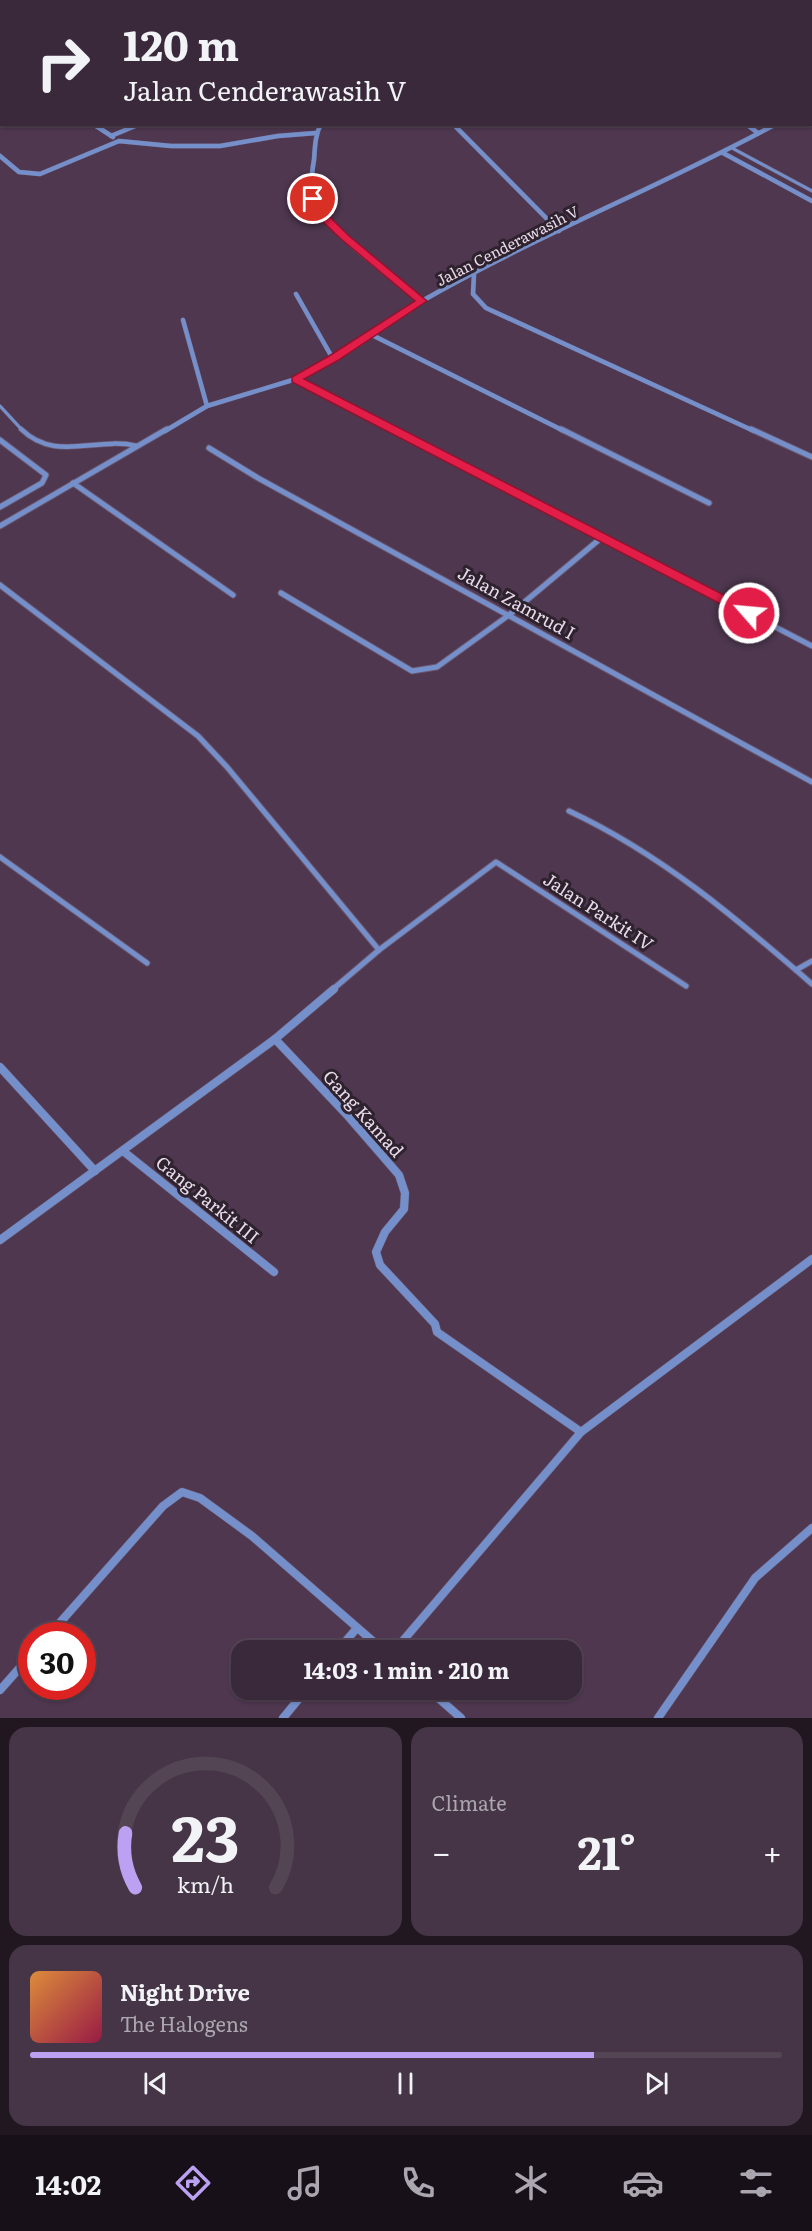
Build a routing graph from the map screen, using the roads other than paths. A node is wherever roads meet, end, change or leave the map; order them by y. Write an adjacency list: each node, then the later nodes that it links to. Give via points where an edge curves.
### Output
1 (96, 126): 9 (street)
2 (135, 126): 9 (street)
3 (320, 126): 7 (street)
4 (455, 126): 16 (street)
5 (749, 126): 8 (street)
6 (772, 126): 8 (street, Jalan Cenderawasih V)
7 (315, 133): 10 (street, via 220,146); 19 (street, via 313,199 324,217)
8 (758, 133): 11 (street, Jalan Cenderawasih V)
9 (111, 136): 10 (street)
10 (118, 141): 13 (street, via 40,174 19,172)
11 (732, 148): 12 (street, Jalan Cenderawasih V); 14 (lane)
12 (723, 153): 15 (street); 16 (street, Jalan Cenderawasih V)
13 (0, 156)
14 (812, 191)
15 (812, 201)
16 (559, 231): 17 (street, Jalan Cenderawasih V)
17 (474, 274): 19 (street, Jalan Cenderawasih V); 29 (street, via 472,293 486,308)
18 (296, 294): 22 (street)
19 (422, 301): 21 (street, Jalan Cenderawasih V)
20 (183, 320): 25 (street)
21 (370, 334): 22 (street, Jalan Cenderawasih V); 31 (street)
22 (333, 359): 23 (street, Jalan Cenderawasih V)
23 (296, 379): 25 (street, Jalan Cenderawasih V); 34 (street)
24 (0, 406): 27 (lane, via 37,442 54,447 104,441)
25 (207, 406): 27 (street, Jalan Cenderawasih V)
26 (0, 440): 32 (street, via 46,475 42,483)
27 (137, 446): 30 (street, Jalan Cenderawasih V)
28 (209, 448): 38 (street, Jalan Zamrud I)
29 (812, 457)
30 (73, 483): 33 (street, Jalan Cenderawasih V); 37 (street)
31 (709, 503)
32 (0, 507)
33 (0, 526)
34 (601, 538): 38 (street); 39 (street)
35 (0, 585): 43 (street, via 198,736)
36 (281, 593): 38 (street, via 412,671 437,667)
37 (233, 595)
38 (509, 615): 40 (street, Jalan Zamrud I)
39 (812, 646)
40 (812, 783)
41 (568, 811): 46 (street, via 617,834 717,903)
42 (0, 856): 45 (street)
43 (379, 950): 48 (street, Jalan Parkit IV, via 496,862); 49 (street)
44 (812, 961): 46 (street)
45 (147, 963)
46 (796, 970): 47 (street)
47 (812, 984)
48 (686, 986)
49 (275, 1039): 51 (street); 56 (street, Gang Kamad, via 399,1175 405,1193 404,1209 385,1232 376,1252 380,1265 435,1324 437,1332)
50 (0, 1067): 52 (street)
51 (123, 1151): 52 (street); 55 (street, Gang Parkit III)
52 (95, 1171): 53 (street)
53 (0, 1240)
54 (812, 1259): 56 (street)
55 (274, 1272)
56 (581, 1432): 62 (street)
57 (812, 1528): 69 (street, via 755,1578)
58 (60, 1622): 59 (street, via 173,1495 185,1492 239,1525)
59 (357, 1628): 60 (street); 61 (street)
60 (347, 1640)
61 (371, 1640)
62 (404, 1640)
63 (18, 1670): 64 (street)
64 (0, 1690)
65 (298, 1700): 67 (street)
66 (441, 1700): 68 (street)
67 (284, 1718)
68 (461, 1718)
69 (658, 1718)

